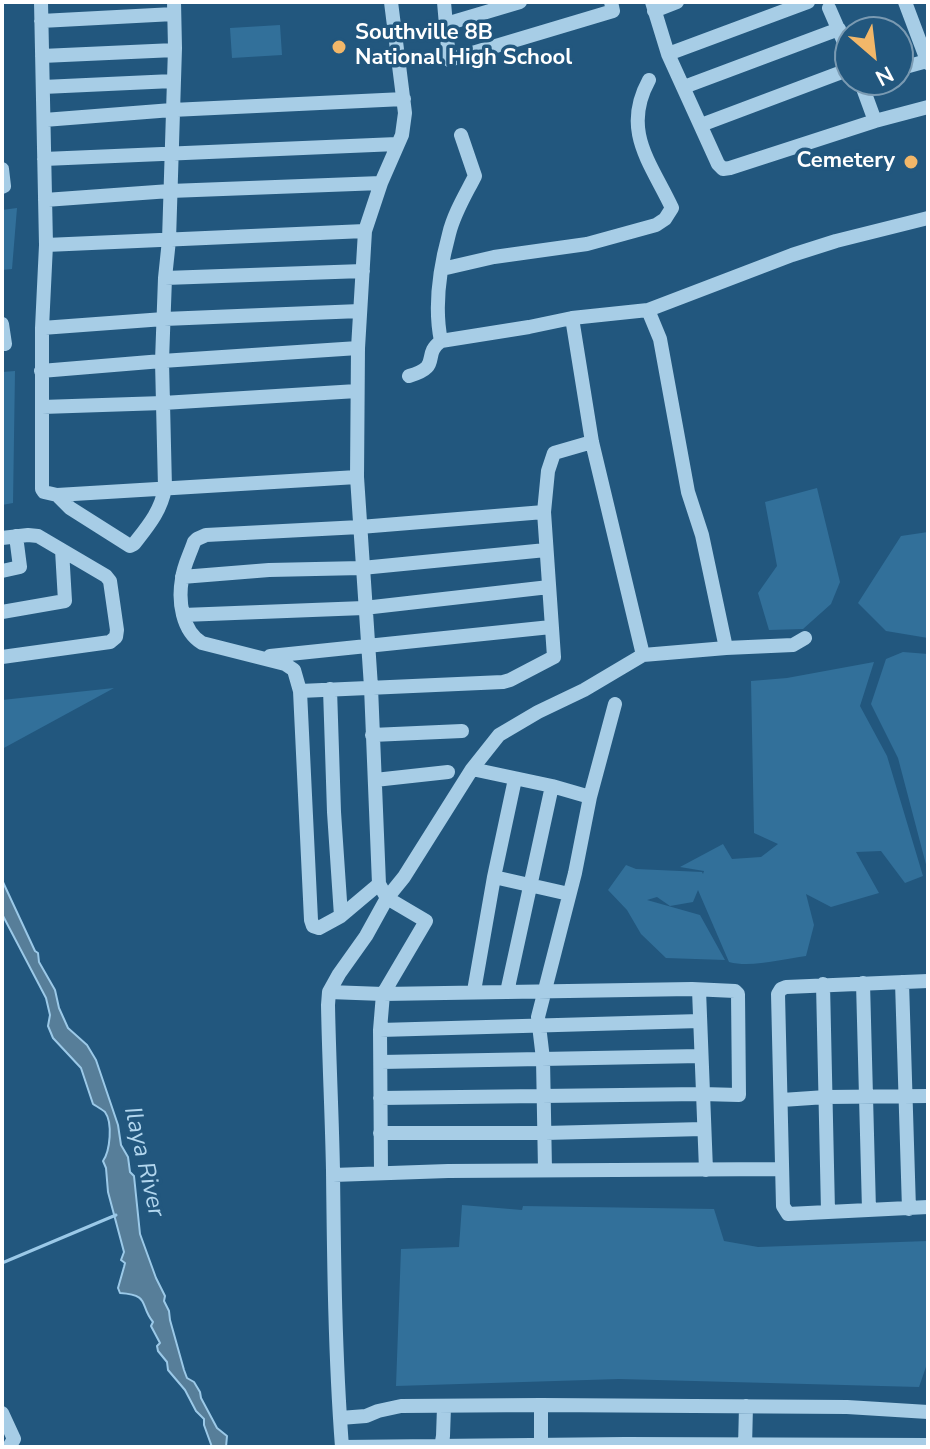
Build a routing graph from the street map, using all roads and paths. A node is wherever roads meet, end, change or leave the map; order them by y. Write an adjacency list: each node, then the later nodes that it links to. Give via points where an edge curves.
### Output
1 (41, 2): 13 (street)
2 (391, 2): 26 (street)
3 (444, 2): 14 (street)
4 (520, 2): 14 (street)
5 (611, 2): 14 (street, via 613,11 449,60)
6 (677, 2): 11 (street)
7 (808, 2): 17 (street)
8 (815, 2): 10 (street, via 820,7)
9 (905, 2): 19 (street)
10 (833, 5)
11 (653, 6): 17 (street)
12 (174, 8): 13 (street); 16 (street)
13 (41, 21): 18 (street)
14 (446, 24)
15 (834, 31): 24 (street)
16 (175, 50): 18 (street); 22 (street)
17 (668, 54): 24 (street)
18 (42, 56): 23 (street)
19 (928, 62)
20 (834, 75): 31 (street)
21 (649, 80): 45 (street, via 637,121 640,146 672,208 665,219 587,244)
22 (173, 81): 23 (street); 28 (street)
23 (43, 87): 29 (street)
24 (684, 87): 31 (street)
25 (866, 96): 30 (street)
26 (404, 99): 28 (street); 33 (street)
27 (928, 107): 30 (street)
28 (172, 110): 29 (street); 34 (street)
29 (44, 120): 35 (street)
30 (875, 121): 31 (street, via 723,169)
31 (701, 125)
32 (461, 135): 45 (street, via 475,176 449,233)
33 (397, 144): 34 (street); 37 (street)
34 (171, 154): 35 (street); 39 (street)
35 (44, 159): 40 (street)
36 (2, 169): 38 (street)
37 (381, 183): 39 (street); 42 (street)
38 (2, 187)
39 (170, 191): 40 (street); 43 (street)
40 (45, 200): 44 (street)
41 (928, 218): 48 (street, via 792,255)
42 (365, 231): 43 (street); 46 (street)
43 (169, 240): 44 (street); 47 (street)
44 (46, 245): 53 (street)
45 (442, 269): 54 (street, via 437,310)
46 (363, 271): 47 (street); 49 (street)
47 (165, 278): 51 (street)
48 (648, 310): 50 (street); 82 (street, via 660,339 688,492)
49 (360, 311): 51 (street); 56 (street)
50 (572, 318): 54 (street); 63 (street)
51 (164, 319): 53 (street); 57 (street)
52 (2, 324): 55 (street)
53 (42, 328): 58 (street)
54 (441, 341): 59 (street, via 433,347 428,367)
55 (2, 344)
56 (358, 348): 57 (street); 60 (street)
57 (162, 361): 58 (street); 61 (street)
58 (41, 371): 62 (street)
59 (409, 376)
60 (357, 391): 61 (street); 64 (street)
61 (163, 403): 62 (street); 65 (street)
62 (42, 407): 66 (street, via 42,489)
63 (592, 442): 67 (street, via 554,453); 83 (street)
64 (357, 477): 65 (street); 68 (street)
65 (165, 488): 66 (street); 66 (street, via 158,511 130,546)
66 (57, 495)
67 (544, 512): 68 (street); 71 (street)
68 (360, 527): 72 (street); 74 (street, via 200,537)
69 (9, 537): 70 (street, via 38,536); 73 (street, via 20,567)
70 (62, 550): 77 (street, via 65,601); 84 (street, via 108,579 116,637)
71 (546, 550): 72 (street); 75 (street)
72 (362, 568): 74 (street); 76 (street)
73 (2, 571)
74 (182, 577): 78 (street)
75 (549, 587): 76 (street); 79 (street)
76 (364, 608): 78 (street); 81 (street)
77 (2, 612)
78 (183, 615): 85 (street, via 193,638)
79 (551, 627): 81 (street); 86 (street, via 554,657 510,680)
80 (805, 638): 82 (street, via 793,645)
81 (368, 647): 85 (street); 86 (street)
82 (726, 648): 83 (street)
83 (643, 655): 92 (street, via 499,735)
84 (2, 657)
85 (257, 658): 88 (street, via 290,666)
86 (371, 687): 87 (street); 91 (street)
87 (330, 689): 88 (street); 98 (street)
88 (300, 691): 99 (street)
89 (615, 704): 97 (street)
90 (462, 731): 91 (street)
91 (372, 735): 95 (street)
92 (472, 769): 94 (street); 104 (street)
93 (448, 772): 95 (street)
94 (515, 779): 96 (street); 100 (street)
95 (375, 780): 101 (street)
96 (552, 786): 97 (street); 102 (street)
97 (590, 797): 103 (street)
98 (334, 812): 99 (street); 105 (street)
99 (305, 814): 105 (street, via 313,926)
100 (494, 877): 102 (street); 111 (street)
101 (379, 884): 104 (street); 105 (street)
102 (531, 885): 103 (street); 114 (street)
103 (569, 894): 112 (street)
104 (387, 898): 113 (street); 115 (street, via 426,921)
105 (341, 916)
106 (928, 981): 107 (street)
107 (902, 982): 108 (street); 123 (street)
108 (863, 983): 109 (street); 127 (street)
109 (823, 984): 126 (street); 129 (street, via 786,987 778,994)
110 (699, 990): 112 (street); 116 (street); 122 (street, via 735,991 739,999 739,1095)
111 (474, 991): 114 (street); 115 (street)
112 (544, 991): 114 (street); 117 (street)
113 (329, 992): 115 (street); 137 (street)
114 (507, 992)
115 (383, 994): 118 (street)
116 (700, 1021): 117 (street); 119 (street)
117 (538, 1025): 118 (street); 120 (street)
118 (380, 1030): 121 (street)
119 (701, 1056): 120 (street); 122 (street)
120 (543, 1059): 121 (street); 125 (street)
121 (381, 1062): 128 (street)
122 (702, 1094): 125 (street); 130 (street)
123 (907, 1096): 124 (street); 127 (street); 139 (street)
124 (928, 1096)
125 (544, 1097): 128 (street); 132 (street)
126 (826, 1097): 127 (street); 129 (street); 141 (street)
127 (865, 1097): 140 (street)
128 (380, 1098): 131 (street)
129 (782, 1100): 133 (street)
130 (703, 1129): 132 (street); 135 (street)
131 (380, 1133): 132 (street); 136 (street)
132 (545, 1133): 134 (street)
133 (781, 1169): 135 (street); 141 (street, via 788,1214)
134 (545, 1170): 135 (street); 136 (street)
135 (706, 1170)
136 (381, 1173): 137 (street)
137 (333, 1175): 147 (street)
138 (928, 1207): 139 (street)
139 (909, 1209): 140 (street)
140 (869, 1210): 141 (street)
141 (828, 1211)
142 (541, 1405): 143 (street); 144 (street); 150 (street)
143 (746, 1406): 145 (street); 152 (street)
144 (444, 1407): 147 (street, via 401,1406); 149 (street)
145 (928, 1412)
146 (2, 1413): 153 (street, via 14,1439)
147 (340, 1418): 154 (street)
148 (928, 1445): 152 (street)
149 (441, 1446): 150 (street); 154 (street)
150 (541, 1446): 151 (street)
151 (625, 1446): 152 (street)
152 (745, 1446)
153 (9, 1447)
154 (342, 1447)

